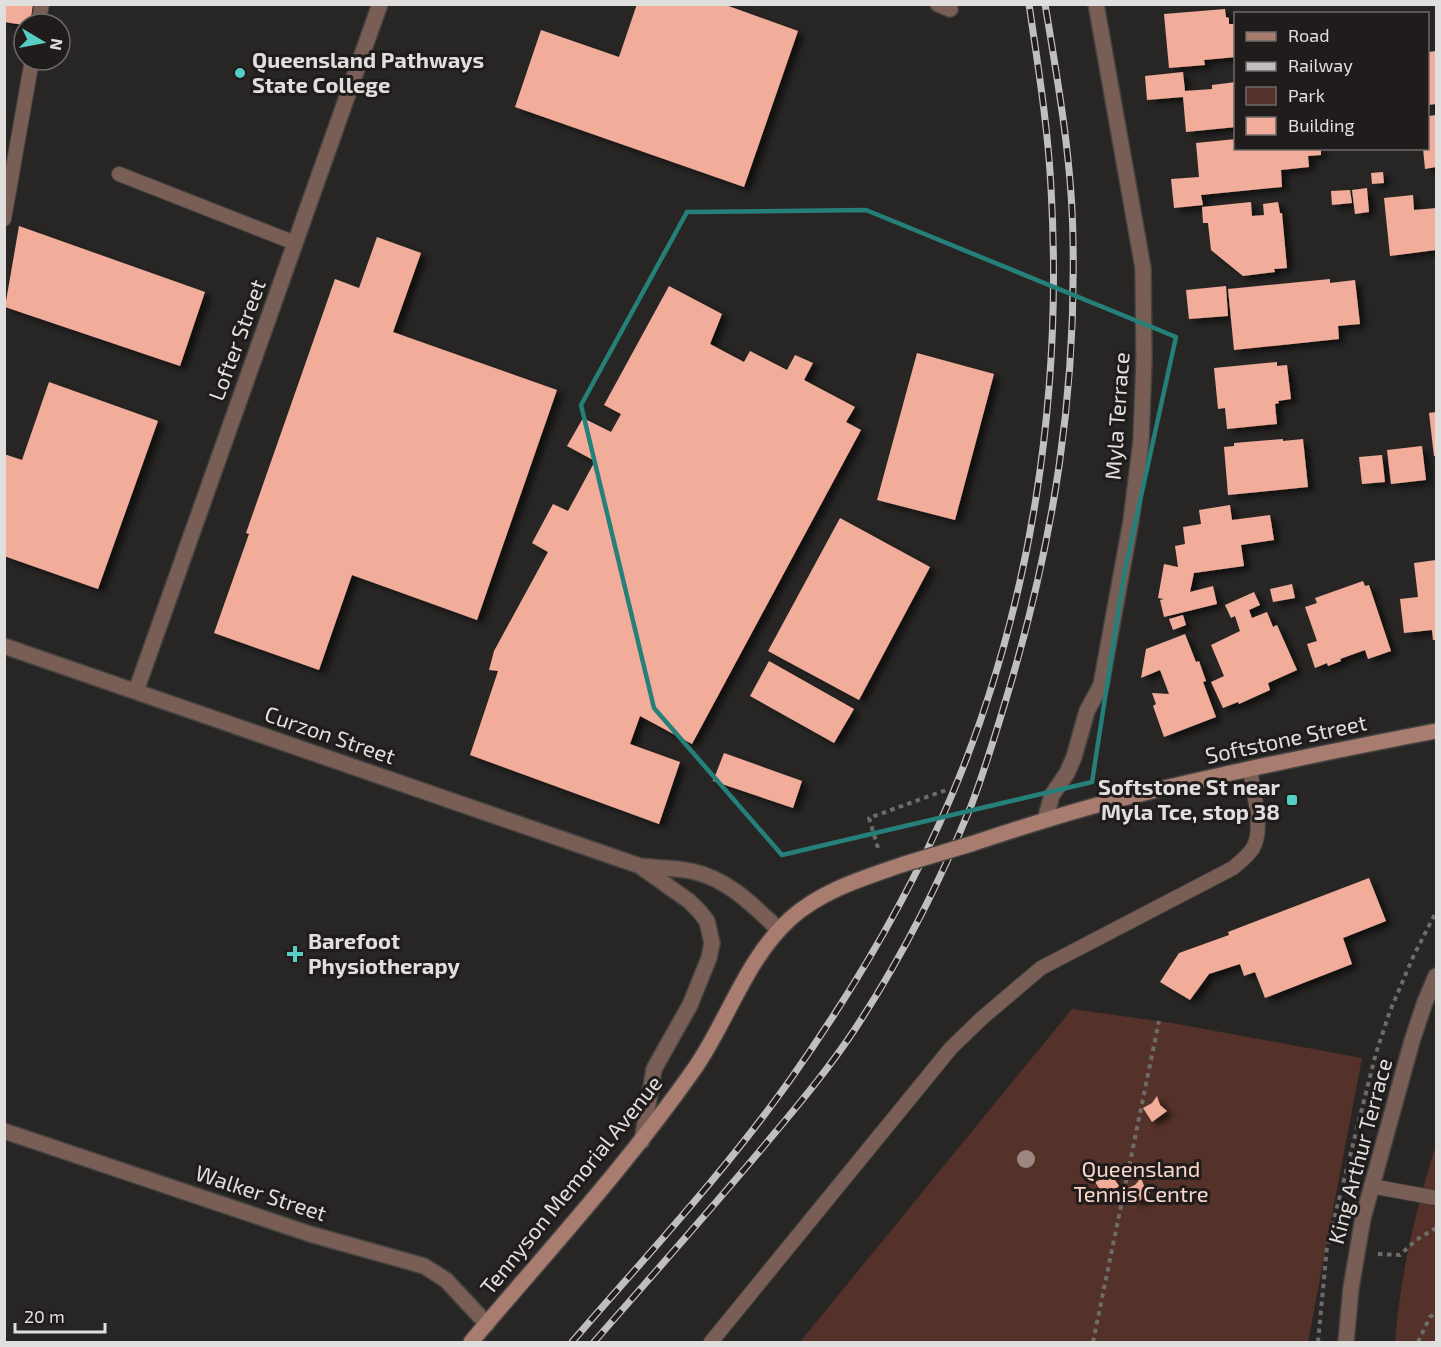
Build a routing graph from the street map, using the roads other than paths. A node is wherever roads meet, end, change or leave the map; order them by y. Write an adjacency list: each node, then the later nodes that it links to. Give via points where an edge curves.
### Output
1 (380, 4): 6 (street, Lofter Street)
2 (1096, 4): 11 (street, Myla Terrace, via 1143,268 1141,441 1131,521 1101,686 1086,711 1074,757 1052,795)
3 (30, 72): 5 (lane)
4 (118, 174): 6 (lane)
5 (4, 219)
6 (295, 243): 8 (street, Lofter Street)
7 (4, 646): 8 (street, Curzon Street)
8 (136, 691): 13 (street, Curzon Street)
9 (1437, 731): 10 (main road, Softstone Street)
10 (1250, 770): 11 (main road, Softstone Street); 22 (lane, via 1258,829 1257,840 1248,855 1233,868 1041,968 982,1017 951,1048)
11 (1045, 820): 12 (main road, Softstone Street, bridge)
12 (904, 864): 14 (main road, Tennyson Memorial Avenue, via 819,898)
13 (640, 866): 14 (street, Curzon Street, via 692,871 721,883 740,894); 17 (street, Curzon Street, via 699,911 707,921 712,943 690,1005 654,1069)
14 (779, 930): 17 (main road, Tennyson Memorial Avenue, via 757,960 697,1066)
15 (1437, 976): 18 (street, King Arthur Terrace, via 1412,1041)
16 (4, 1131): 20 (street, Walker Street, via 310,1234 424,1266 446,1280)
17 (642, 1141): 20 (main road, Tennyson Memorial Avenue)
18 (1371, 1186): 19 (lane); 23 (street, King Arthur Terrace, via 1356,1251)
19 (1437, 1198)
20 (487, 1324): 21 (main road, Tennyson Memorial Avenue)
21 (471, 1342)
22 (711, 1342)
23 (1346, 1342)

